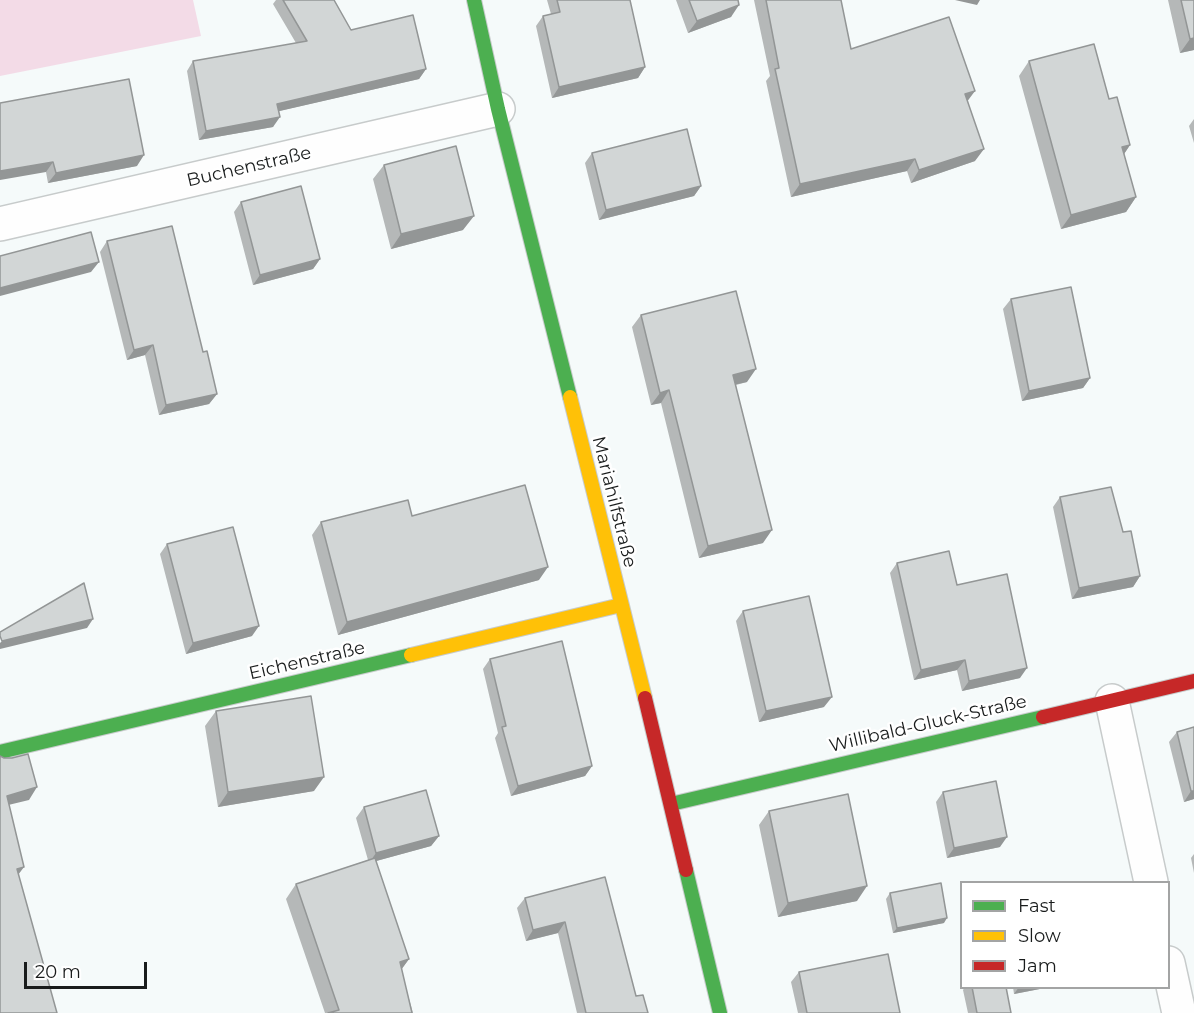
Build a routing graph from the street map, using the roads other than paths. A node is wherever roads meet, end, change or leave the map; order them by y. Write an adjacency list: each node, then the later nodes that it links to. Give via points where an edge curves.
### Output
1 (474, 0): 2 (street, Mariahilfstraße)
2 (498, 109): 3 (street, Buchenstraße); 4 (street, Mariahilfstraße)
3 (0, 224)
4 (621, 605): 7 (street, Eichenstraße); 8 (street, Mariahilfstraße)
5 (1194, 681): 6 (street, Willibald-Gluck-Straße)
6 (1112, 701): 8 (street, Willibald-Gluck-Straße); 9 (street)
7 (0, 752)
8 (671, 804): 11 (street, Mariahilfstraße)
9 (1151, 881)
10 (1170, 972): 12 (street)
11 (720, 1013)
12 (1179, 1013)

